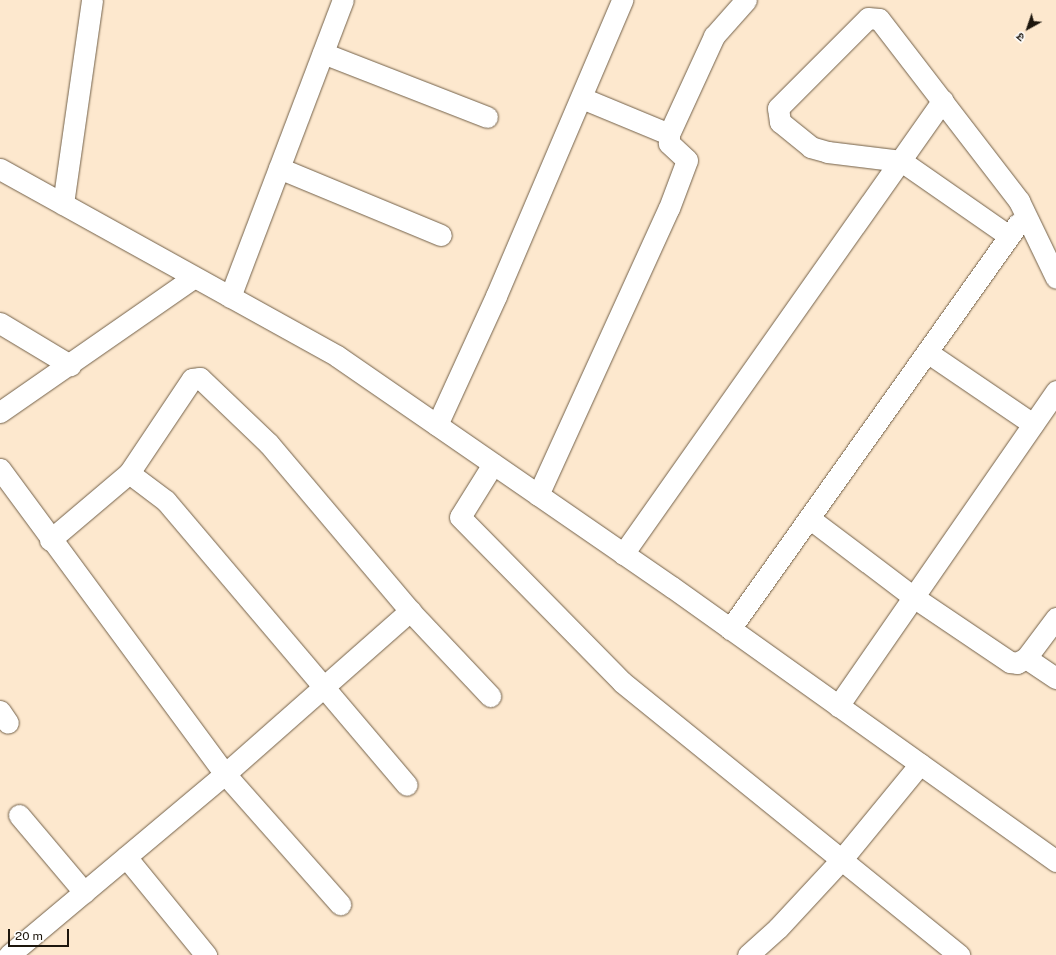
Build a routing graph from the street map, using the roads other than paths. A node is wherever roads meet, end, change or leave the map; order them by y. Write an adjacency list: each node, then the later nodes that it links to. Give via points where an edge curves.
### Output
1 (92, 0): 13 (street)
2 (343, 0): 5 (street)
3 (622, 0): 6 (street)
4 (746, 0): 9 (street, via 714,36)
5 (323, 53): 8 (street); 11 (street)
6 (582, 98): 9 (street); 26 (street)
7 (943, 100): 10 (street); 10 (street, via 884,23 872,17 778,108 780,122 811,147 828,152); 14 (street, via 993,164)
8 (487, 117)
9 (669, 134): 30 (street, via 669,143 687,160 665,215)
10 (901, 161): 16 (street); 33 (street)
11 (280, 168): 15 (street); 19 (street)
12 (0, 169): 13 (street)
13 (63, 204): 17 (street)
14 (1025, 214): 16 (street); 18 (street)
15 (440, 235)
16 (1009, 236): 21 (street)
17 (194, 277): 19 (street); 22 (street)
18 (1056, 278)
19 (230, 297): 26 (street, via 337,356)
20 (0, 323): 22 (street)
21 (927, 352): 25 (street); 31 (street)
22 (70, 365): 24 (street)
23 (1056, 391): 25 (street)
24 (0, 412)
25 (1033, 424): 34 (street)
26 (437, 425): 27 (street)
27 (493, 464): 30 (street); 48 (street, via 460,517 622,682)
28 (0, 469): 32 (street)
29 (129, 473): 32 (street); 35 (street, via 192,379 200,378 269,444); 40 (street, via 166,501)
30 (538, 495): 33 (street)
31 (809, 518): 34 (street); 37 (street)
32 (50, 540): 44 (street)
33 (623, 554): 37 (street)
34 (912, 596): 38 (street, via 1010,662 1017,663); 42 (street)
35 (410, 610): 40 (street); 41 (street)
36 (1056, 618): 38 (street)
37 (730, 629): 42 (street)
38 (1026, 658): 39 (street)
39 (1056, 678)
40 (323, 688): 44 (street); 45 (street)
41 (490, 696)
42 (838, 706): 43 (street)
43 (920, 764): 48 (street); 49 (street)
44 (225, 774): 47 (street); 51 (street)
45 (407, 784)
46 (19, 815): 50 (street)
47 (126, 857): 50 (street); 54 (street)
48 (842, 859): 55 (street, via 778,928); 56 (street)
49 (1056, 861)
50 (84, 892): 52 (street)
51 (340, 904)
52 (31, 948): 53 (street)
53 (9, 955)
54 (206, 955)
55 (748, 955)
56 (959, 955)

